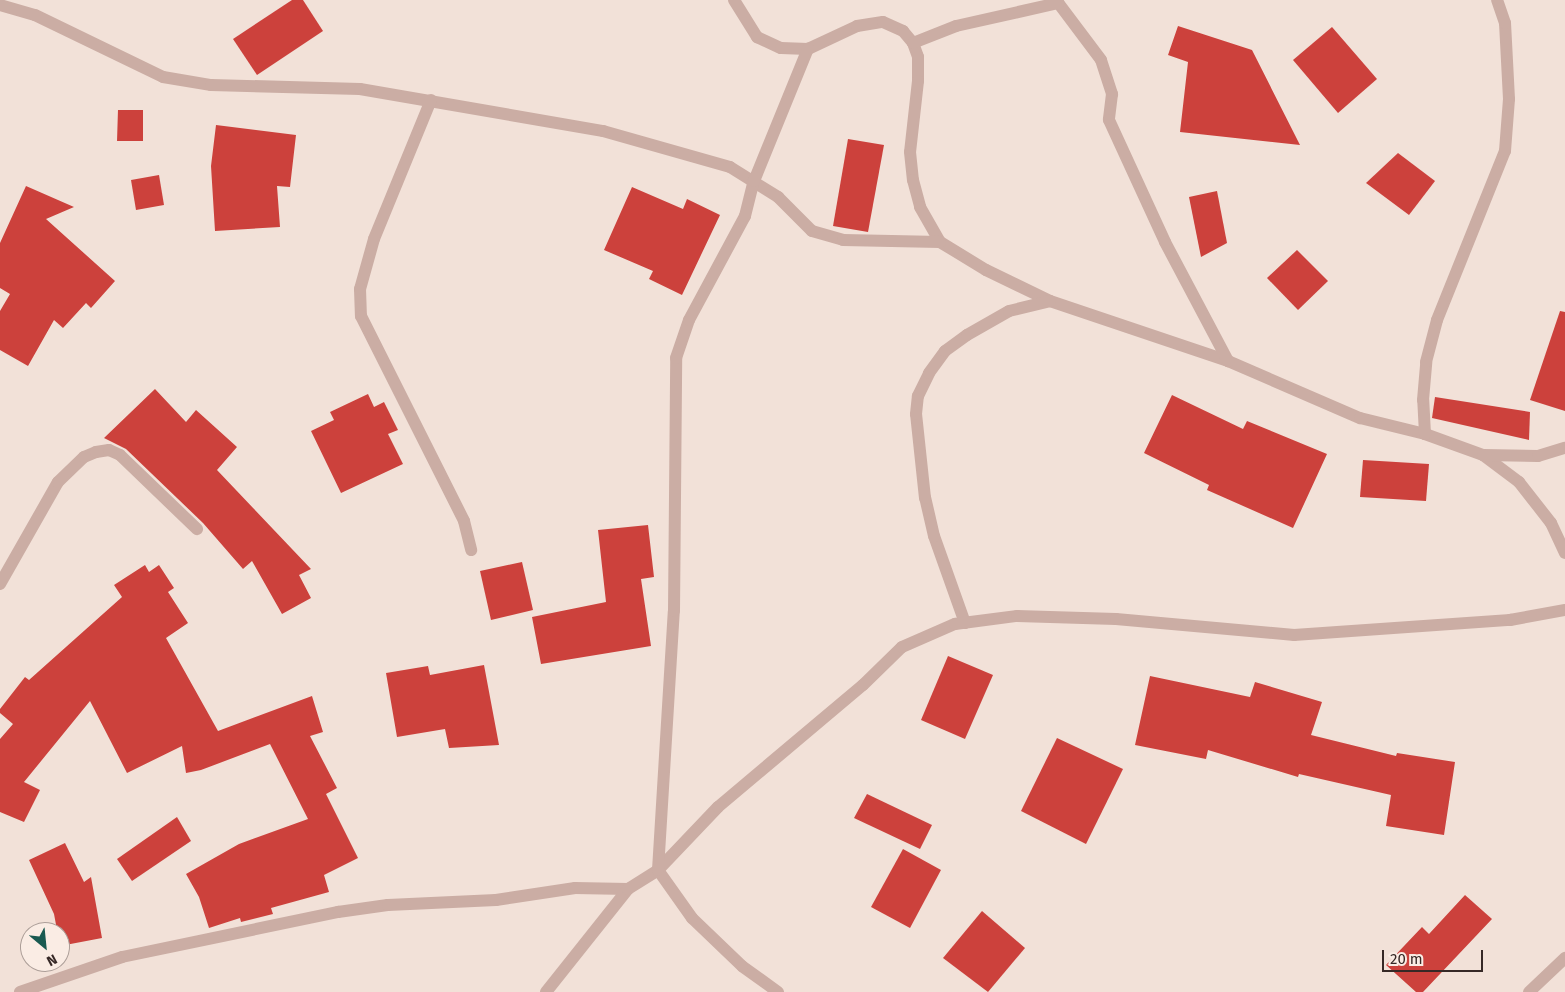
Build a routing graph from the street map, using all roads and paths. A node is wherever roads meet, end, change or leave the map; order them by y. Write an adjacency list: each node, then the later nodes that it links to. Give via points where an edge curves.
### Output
1 (734, 0): 6 (street, via 757,37 781,48)
2 (1497, 0): 12 (street, via 1505,24 1509,99 1505,151 1437,320 1426,362 1422,400)
3 (1057, 2): 5 (street, via 956,26); 11 (street, via 1101,60 1112,94 1109,120 1165,242)
4 (0, 4): 7 (street, via 35,14 163,77 211,84 360,88)
5 (914, 43): 6 (street, via 903,31 883,22 857,26); 9 (street, via 918,81 910,152 913,180 920,207)
6 (808, 49): 8 (street)
7 (431, 100): 8 (street, via 603,131 730,167); 16 (street, via 374,239 360,289 361,316 464,521)
8 (754, 181): 9 (street, via 778,197 812,231 843,240); 21 (street, via 745,216 689,320 676,358 674,611)
9 (940, 242): 10 (street, via 986,270)
10 (1050, 301): 11 (street); 20 (street, via 1008,311 967,335 945,351 918,396 916,414 925,498 934,536)
11 (1228, 361): 12 (street, via 1360,418)
12 (1425, 434): 14 (street)
13 (1565, 448): 14 (street, via 1538,456)
14 (1483, 455): 17 (street, via 1519,482 1551,523)
15 (197, 529): 18 (street, via 120,455 109,450 96,452 84,458 58,482)
16 (471, 550)
17 (1565, 553)
18 (0, 584)
19 (1565, 610): 20 (street, via 1510,620 1294,635 1116,619 1017,616)
20 (965, 623): 21 (street, via 954,624 902,647 863,685 718,807)
21 (658, 870): 22 (street); 26 (street, via 692,918 742,966)
22 (628, 890): 24 (street, via 575,888 496,900 388,905 338,912 122,958); 25 (street)
23 (1565, 958): 27 (street)
24 (20, 992)
25 (546, 992)
26 (778, 992)
27 (1529, 992)

